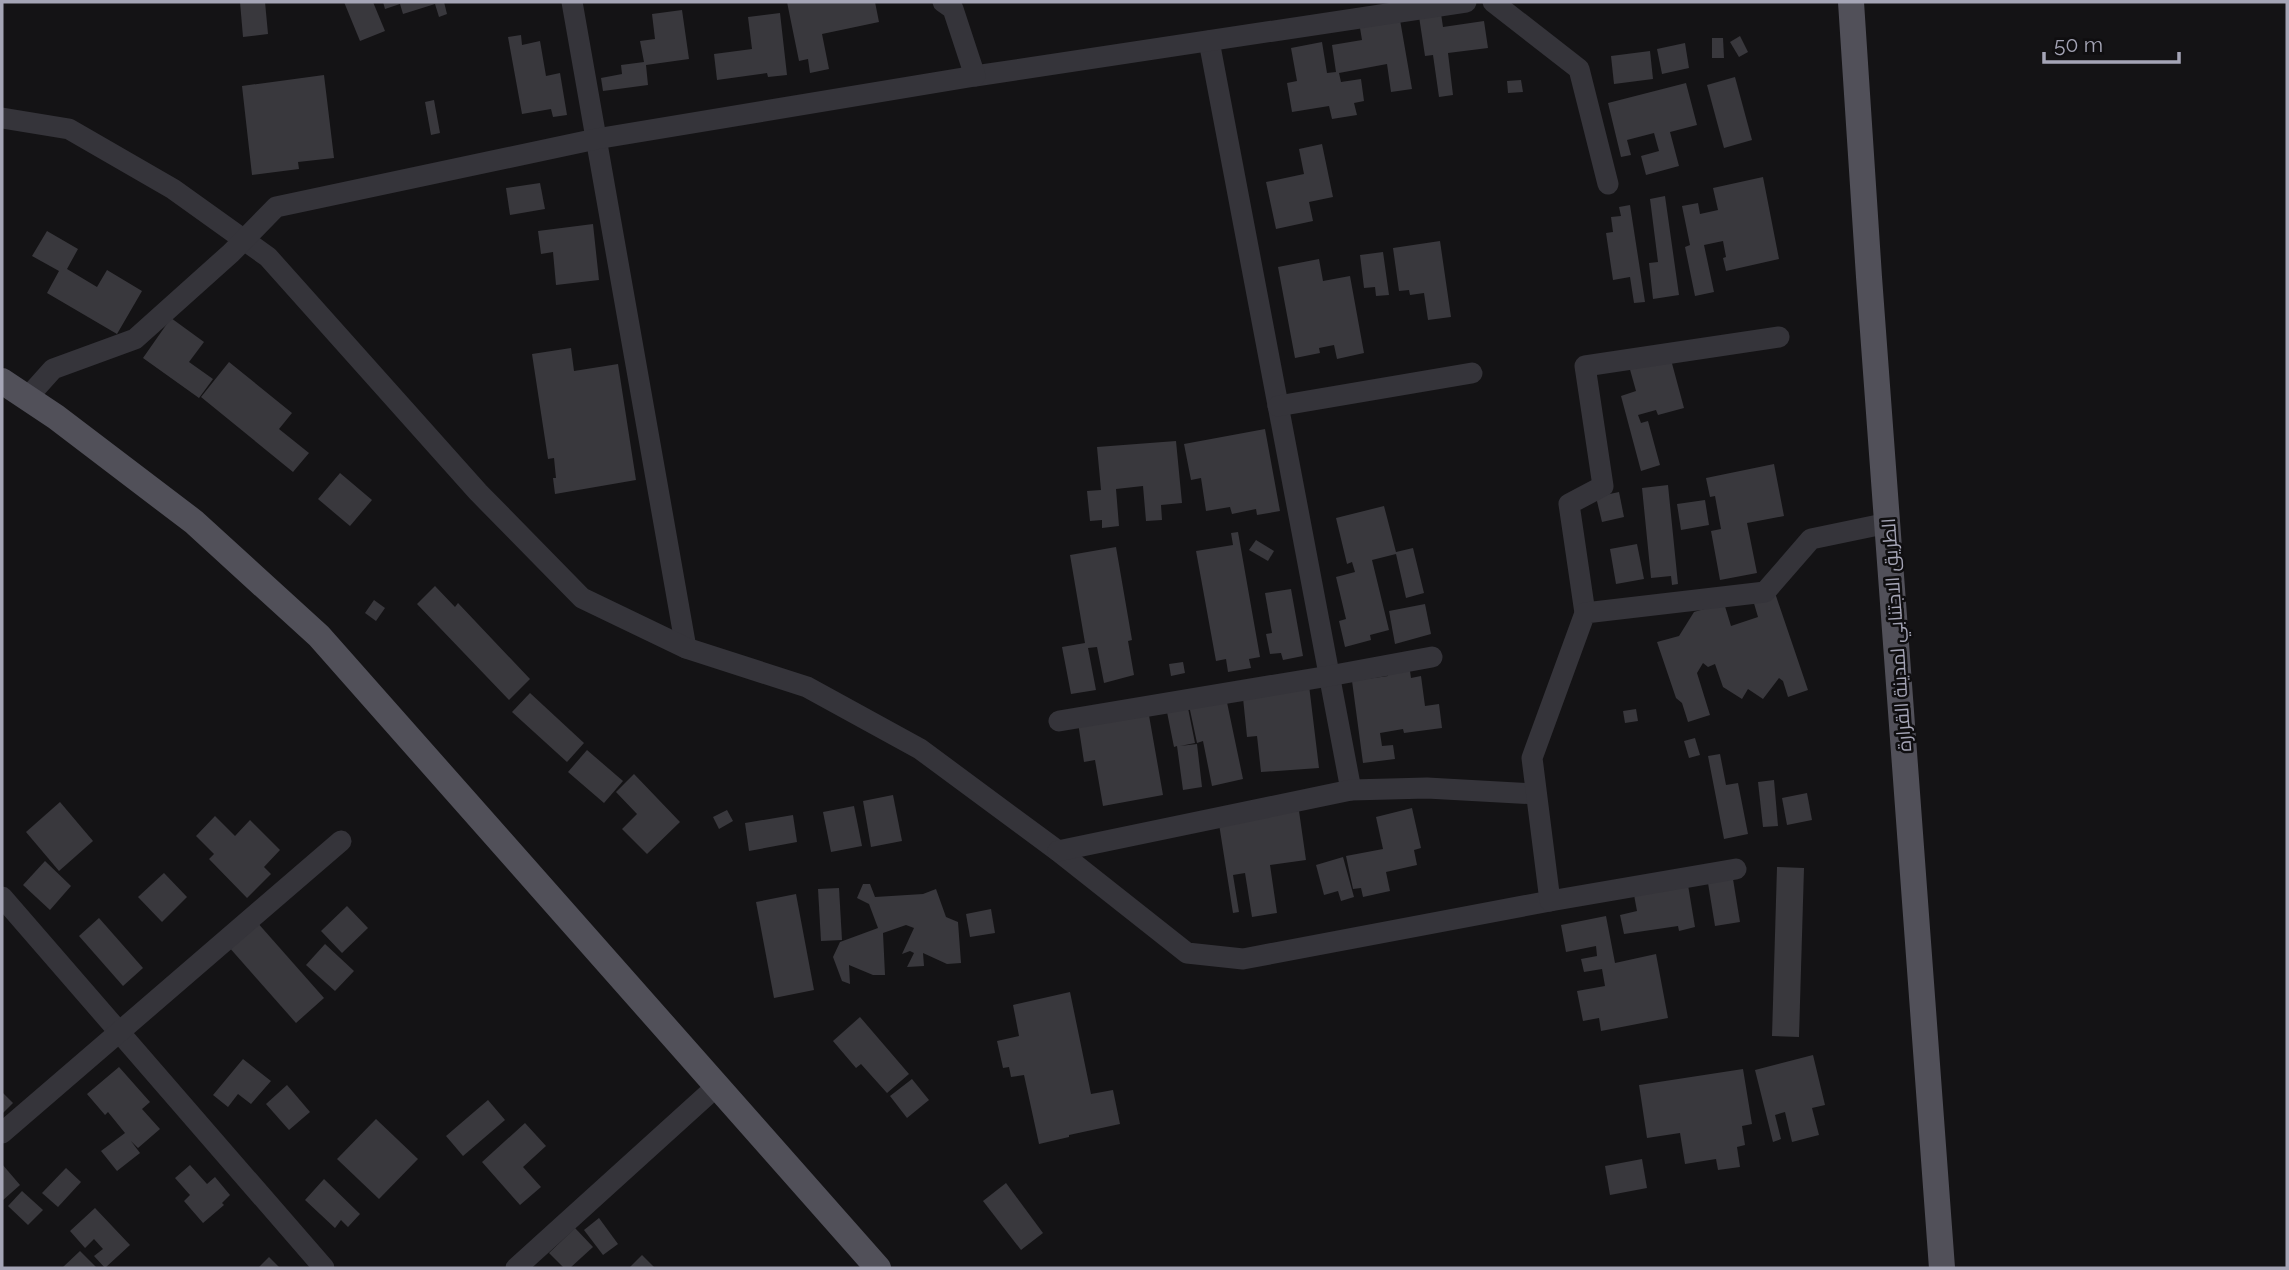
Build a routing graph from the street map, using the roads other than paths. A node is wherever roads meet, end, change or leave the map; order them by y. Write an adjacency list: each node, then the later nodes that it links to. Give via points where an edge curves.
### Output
1 (572, 2): 9 (street)
2 (943, 2): 7 (street, via 953,9)
3 (1466, 2): 6 (street)
4 (1493, 2): 10 (street, via 1579,69)
5 (1851, 2): 17 (main road, الطريق الاجتنابي لمدينة القرارة)
6 (1209, 41): 7 (street); 16 (street)
7 (975, 76): 9 (street)
8 (2, 118): 11 (street, via 69,129 173,189)
9 (596, 139): 11 (street, via 276,207); 19 (street)
10 (1608, 184)
11 (244, 240): 15 (street, via 135,339 53,369); 19 (street, via 268,257 478,492 582,598)
12 (1779, 337): 18 (street, via 1585,366 1604,486 1569,503)
13 (1472, 373): 16 (street)
14 (2, 381): 15 (main road)
15 (27, 398): 31 (main road, via 194,522 319,636)
16 (1278, 406): 21 (street)
17 (1888, 523): 18 (street, via 1811,539 1765,592); 36 (main road, الطريق الاجتنابي لمدينة القرارة)
18 (1585, 613): 24 (street, via 1532,758)
19 (686, 648): 26 (street, via 807,687 920,749)
20 (1432, 657): 21 (street)
21 (1329, 676): 22 (street); 23 (street)
22 (1059, 721)
23 (1351, 790): 24 (street, via 1427,788); 26 (street)
24 (1536, 794): 29 (street)
25 (341, 841): 30 (street)
26 (1058, 851): 29 (street, via 1187,953 1243,959)
27 (1736, 870): 29 (street)
28 (2, 897): 30 (street)
29 (1550, 901)
30 (118, 1030): 32 (street); 34 (street)
31 (717, 1086): 33 (main road); 35 (street)
32 (2, 1133)
33 (870, 1266)
34 (324, 1268)
35 (516, 1268)
36 (1942, 1268)

